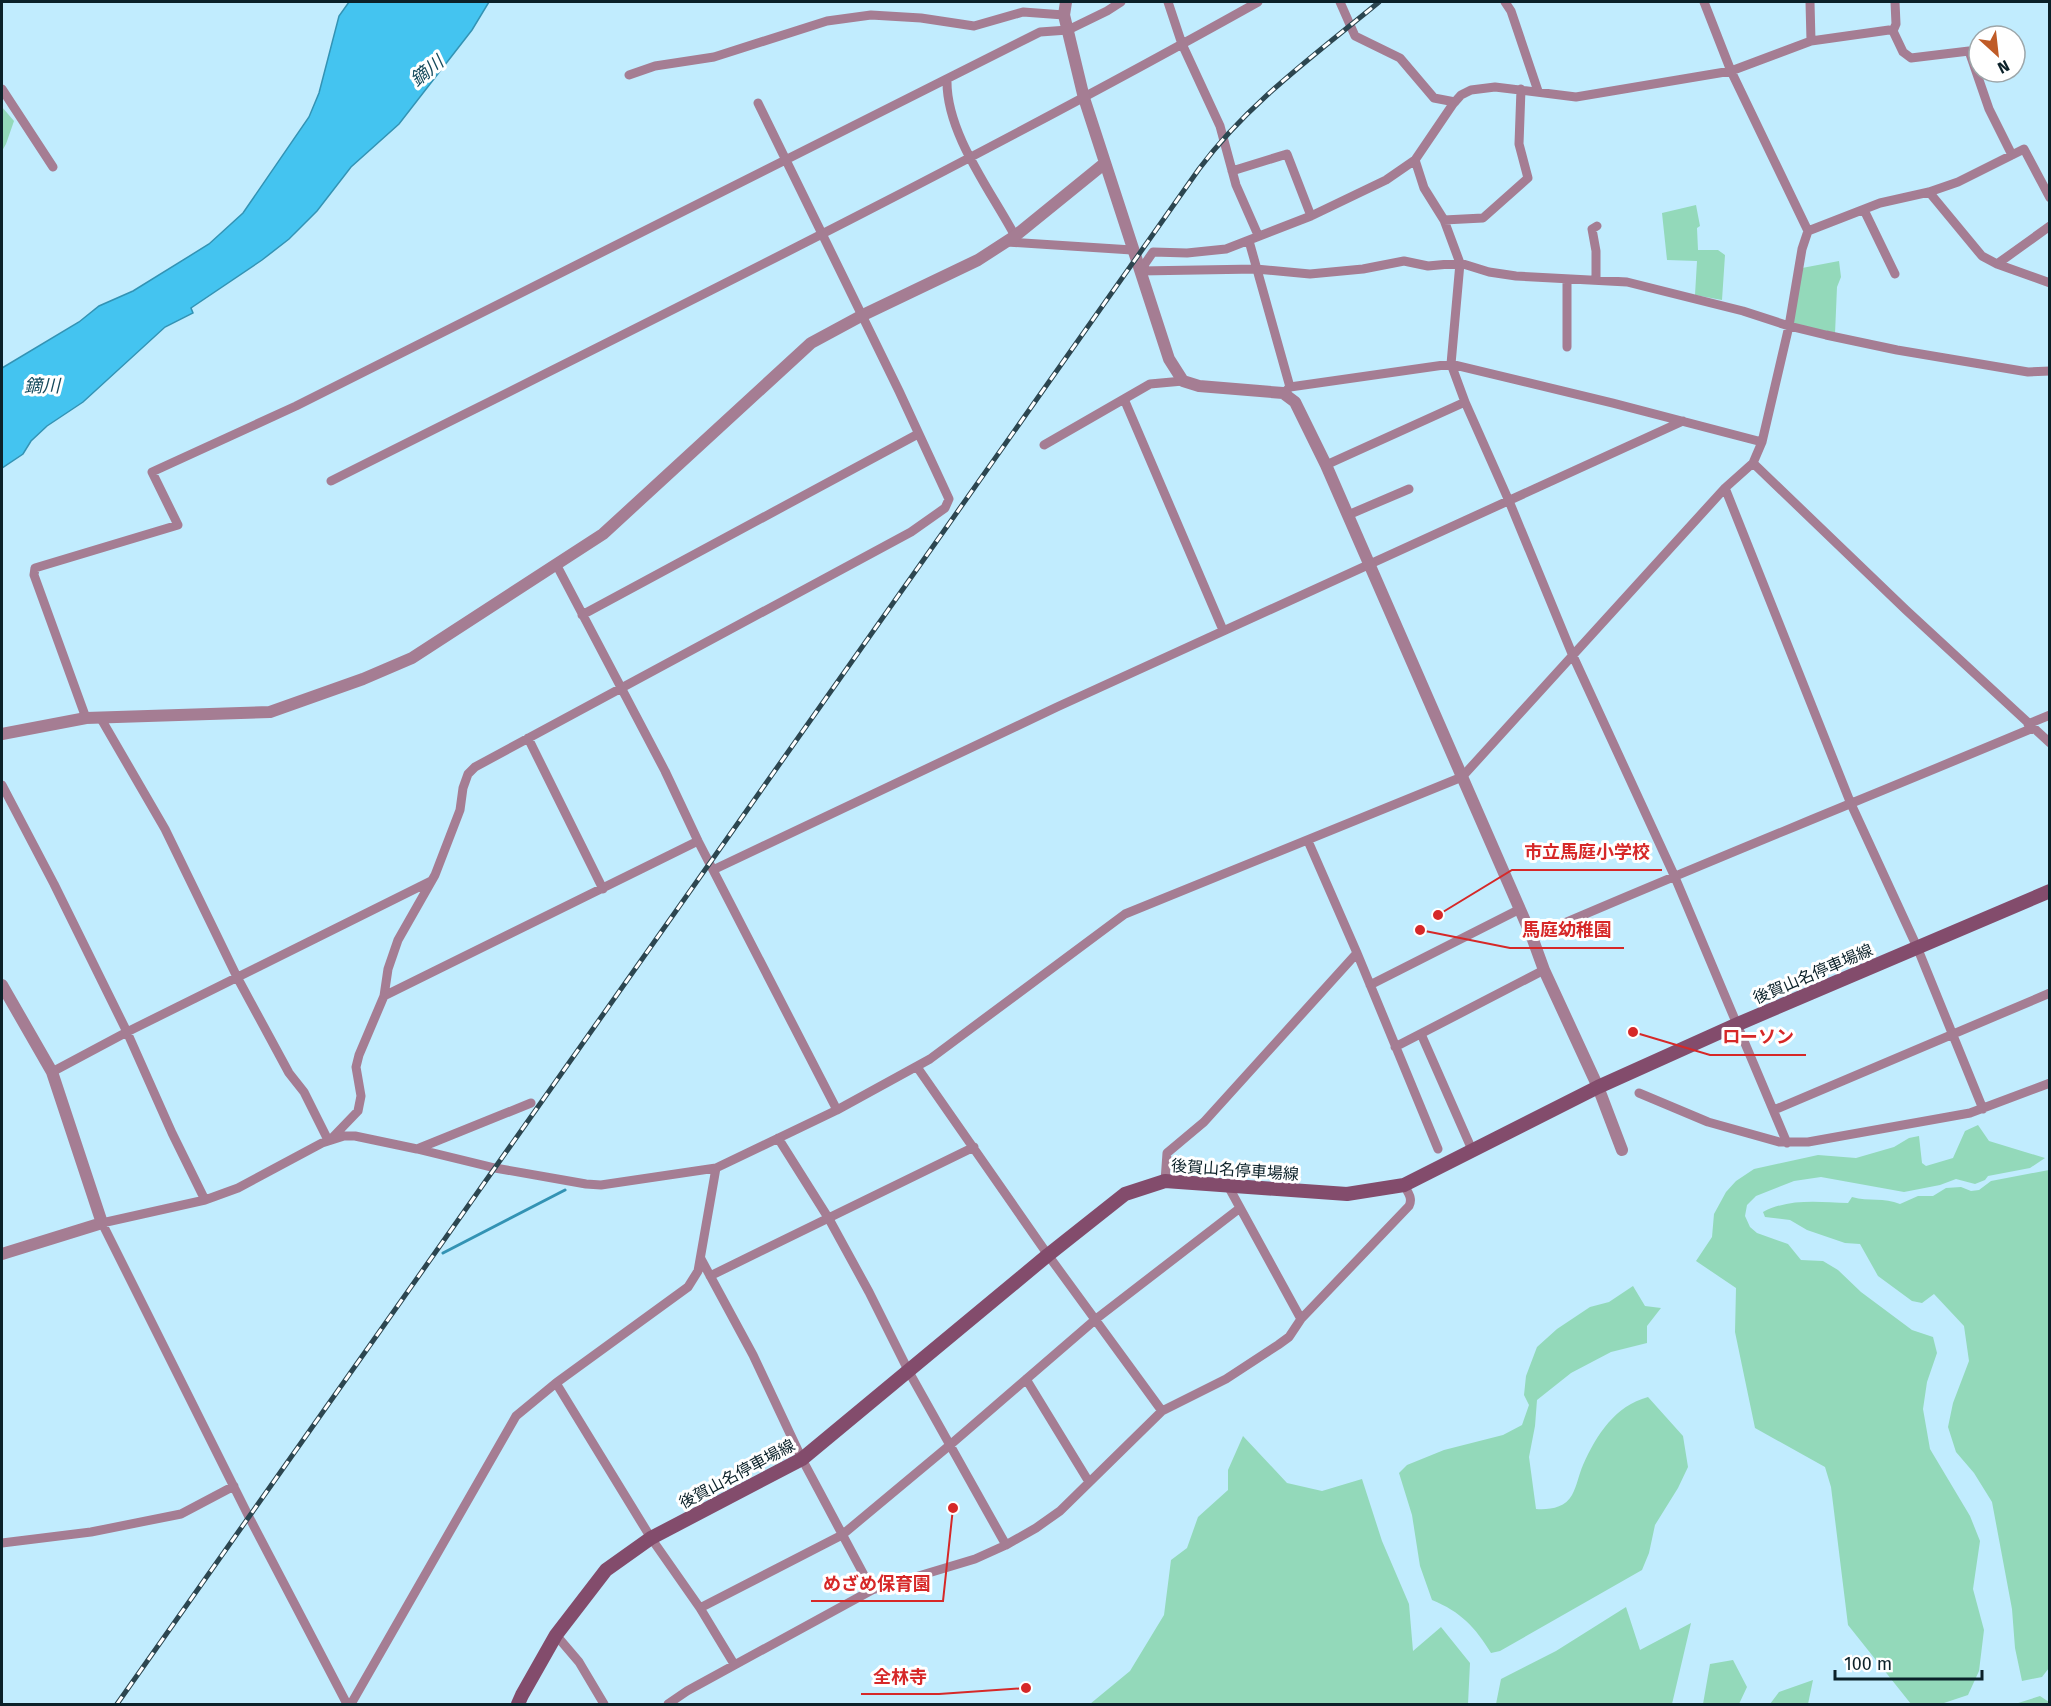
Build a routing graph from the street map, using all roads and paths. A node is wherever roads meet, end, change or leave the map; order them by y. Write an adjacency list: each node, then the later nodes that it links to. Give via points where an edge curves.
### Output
1 (1066, 2): 10 (street)
2 (1121, 2): 11 (street)
3 (1168, 2): 14 (street)
4 (1258, 2): 14 (street)
5 (1340, 2): 22 (street, via 1355,36 1400,57 1434,98)
6 (1505, 2): 20 (street)
7 (1704, 2): 15 (street)
8 (1810, 2): 13 (street)
9 (1895, 2): 12 (street)
10 (1065, 15): 11 (street); 16 (street, via 1023,12 974,26 872,15 827,21 714,57 655,66)
11 (1068, 30): 17 (street, via 1040,32); 21 (street)
12 (1893, 31): 13 (street); 24 (street, via 1903,52 1911,58 1969,51 1989,109)
13 (1811, 41): 15 (street)
14 (1182, 44): 21 (street); 30 (street, via 1220,126)
15 (1731, 71): 20 (street, via 1576,97); 38 (street)
16 (628, 75)
17 (947, 80): 25 (street, via 951,109); 27 (street)
18 (2, 89): 29 (street)
19 (1521, 89): 20 (street); 22 (street, via 1481,88 1461,95); 35 (street, via 1519,144 1528,178 1483,218)
20 (1538, 91)
21 (1084, 98): 25 (street); 28 (street)
22 (1455, 102): 26 (street)
23 (758, 104): 27 (street)
24 (2012, 155): 31 (street); 32 (street, via 2024,149)
25 (970, 156): 40 (street); 41 (street)
26 (1414, 160): 34 (street, via 1386,180); 35 (street, via 1424,188)
27 (785, 161): 40 (street); 80 (street, via 296,406 152,472 178,525 35,568 34,575)
28 (1106, 163): 41 (street); 43 (street)
29 (53, 167)
30 (1232, 171): 34 (street, via 1287,154); 39 (street)
31 (1929, 192): 33 (street); 45 (street, via 1972,246)
32 (2049, 198)
33 (1864, 210): 38 (street); 48 (street)
34 (1311, 216): 39 (street)
35 (1444, 220): 44 (street)
36 (1597, 226): 50 (street, via 1592,229)
37 (2049, 226): 45 (street)
38 (1808, 231): 53 (street)
39 (1258, 235): 42 (street)
40 (822, 236): 52 (street); 67 (street)
41 (1011, 239): 43 (street); 52 (street, via 978,260)
42 (1249, 241): 46 (street); 47 (street, via 1226,249 1153,252)
43 (1132, 250): 47 (street)
44 (1460, 263): 46 (street, via 1428,266 1404,261 1310,274); 49 (street, via 1489,272); 55 (street)
45 (1997, 264): 51 (street)
46 (1257, 269): 47 (street); 58 (street)
47 (1140, 272): 57 (street, via 1169,359)
48 (1895, 274)
49 (1567, 279): 50 (street); 54 (street)
50 (1596, 280): 53 (street, via 1627,282 1743,310)
51 (2049, 284)
52 (861, 316): 62 (street); 72 (street, via 811,343 629,512)
53 (1789, 326): 56 (street, via 1897,350 2021,371); 63 (street)
54 (1567, 347)
55 (1451, 364): 58 (street); 60 (street); 61 (street)
56 (2049, 371)
57 (1183, 381): 58 (street, via 1199,386); 59 (street, via 1150,384)
58 (1287, 390): 66 (street)
59 (1124, 399): 64 (street); 75 (street)
60 (1465, 402): 66 (street); 70 (street)
61 (1683, 421): 63 (street); 70 (street)
62 (918, 434): 74 (street); 77 (street, via 949,499 945,508 910,532)
63 (1762, 442): 65 (street)
64 (1044, 445)
65 (1753, 463): 68 (street); 81 (street)
66 (1326, 465): 71 (street)
67 (331, 482)
68 (1725, 488): 76 (street); 87 (street)
69 (1409, 489): 71 (street)
70 (1509, 501): 73 (street); 76 (street)
71 (1348, 515): 73 (street)
72 (556, 564): 74 (street); 79 (street, via 412,658 284,709 255,714)
73 (1369, 565): 75 (street); 85 (street)
74 (582, 615): 77 (street)
75 (1223, 630): 90 (street)
76 (1573, 656): 85 (street); 91 (street)
77 (622, 689): 83 (street); 88 (street)
78 (2049, 715): 81 (street)
79 (100, 717): 80 (street); 100 (street, via 165,829)
80 (86, 718): 82 (street)
81 (2030, 726): 84 (street); 87 (street)
82 (2, 734)
83 (528, 738): 92 (street, via 468,774 460,810); 93 (street)
84 (2049, 743)
85 (1462, 777): 89 (street); 95 (street)
86 (2, 785): 106 (street)
87 (1851, 804): 91 (street); 97 (street)
88 (699, 840): 90 (street); 93 (street)
89 (1308, 841): 98 (street); 110 (street, via 1125,914)
90 (715, 869): 117 (street)
91 (1674, 875): 96 (street); 105 (street)
92 (431, 881): 100 (street); 104 (street, via 398,939)
93 (603, 889): 104 (street)
94 (2049, 891): 97 (main road, 後賀山名停車場線)
95 (1520, 909): 96 (street); 102 (street)
96 (1532, 937): 99 (street)
97 (1917, 947): 105 (main road, 後賀山名停車場線); 108 (street)
98 (1357, 953): 102 (street); 128 (street, via 1204,1122 1167,1153)
99 (1544, 970): 107 (street); 113 (street)
100 (237, 977): 106 (street); 120 (street)
101 (2, 985): 111 (street)
102 (1370, 985): 109 (street)
103 (2049, 993): 108 (street)
104 (384, 996): 120 (street, via 356,1067 361,1096 358,1111)
105 (1738, 1024): 113 (main road, 後賀山名停車場線); 118 (street)
106 (128, 1032): 111 (street); 131 (street)
107 (1421, 1034): 109 (street); 126 (street)
108 (1953, 1035): 116 (street); 118 (street)
109 (1395, 1047): 124 (street)
110 (917, 1066): 117 (street); 122 (street)
111 (52, 1072): 134 (street)
112 (2049, 1083): 116 (street)
113 (1598, 1087): 125 (street); 126 (main road, 後賀山名停車場線)
114 (1639, 1093): 121 (street, via 1708,1122)
115 (531, 1103): 123 (street)
116 (1983, 1108): 121 (street)
117 (837, 1110): 119 (street)
118 (1774, 1110): 121 (street)
119 (777, 1138): 127 (street); 133 (street)
120 (330, 1139): 123 (street, via 355,1136); 131 (street, via 238,1188)
121 (1787, 1143)
122 (974, 1147): 133 (street); 136 (street)
123 (417, 1149): 127 (street, via 495,1168 594,1184)
124 (1438, 1149)
125 (1622, 1150)
126 (1473, 1152): 130 (main road, 後賀山名停車場線)
127 (716, 1168): 137 (street)
128 (1165, 1181): 129 (main road, 後賀山名停車場線); 136 (main road, 後賀山名停車場線, via 1125,1194)
129 (1227, 1184): 130 (main road, 後賀山名停車場線, via 1347,1194); 132 (street)
130 (1404, 1185): 140 (street, via 1410,1196 1409,1206)
131 (205, 1200): 134 (street)
132 (1240, 1208): 139 (street); 140 (street)
133 (829, 1218): 138 (street); 141 (street)
134 (102, 1223): 135 (street); 148 (street)
135 (2, 1254)
136 (1048, 1255): 139 (street); 141 (main road, 後賀山名停車場線)
137 (701, 1259): 138 (street); 143 (street, via 688,1287)
138 (710, 1276): 146 (street)
139 (1096, 1319): 142 (street); 144 (street)
140 (1301, 1319): 144 (street, via 1278,1345 1226,1379)
141 (909, 1372): 145 (street); 146 (main road, 後賀山名停車場線)
142 (1026, 1379): 145 (street); 147 (street)
143 (556, 1383): 150 (street); 157 (street, via 516,1416)
144 (1162, 1411): 147 (street)
145 (950, 1445): 149 (street); 152 (street)
146 (802, 1459): 149 (street); 150 (main road, 後賀山名停車場線)
147 (1089, 1482): 152 (street, via 1060,1510)
148 (234, 1486): 151 (street, via 181,1514 91,1532); 157 (street)
149 (842, 1535): 153 (street); 154 (street)
150 (651, 1538): 154 (street); 155 (main road, 後賀山名停車場線, via 606,1570)
151 (2, 1543)
152 (1006, 1545): 153 (street, via 975,1559)
153 (872, 1590): 156 (street)
154 (700, 1608): 156 (street)
155 (556, 1635): 158 (main road, 後賀山名停車場線); 159 (street, via 579,1662)
156 (734, 1664): 160 (street)
157 (349, 1704)
158 (518, 1704)
159 (604, 1704)
160 (668, 1704)

